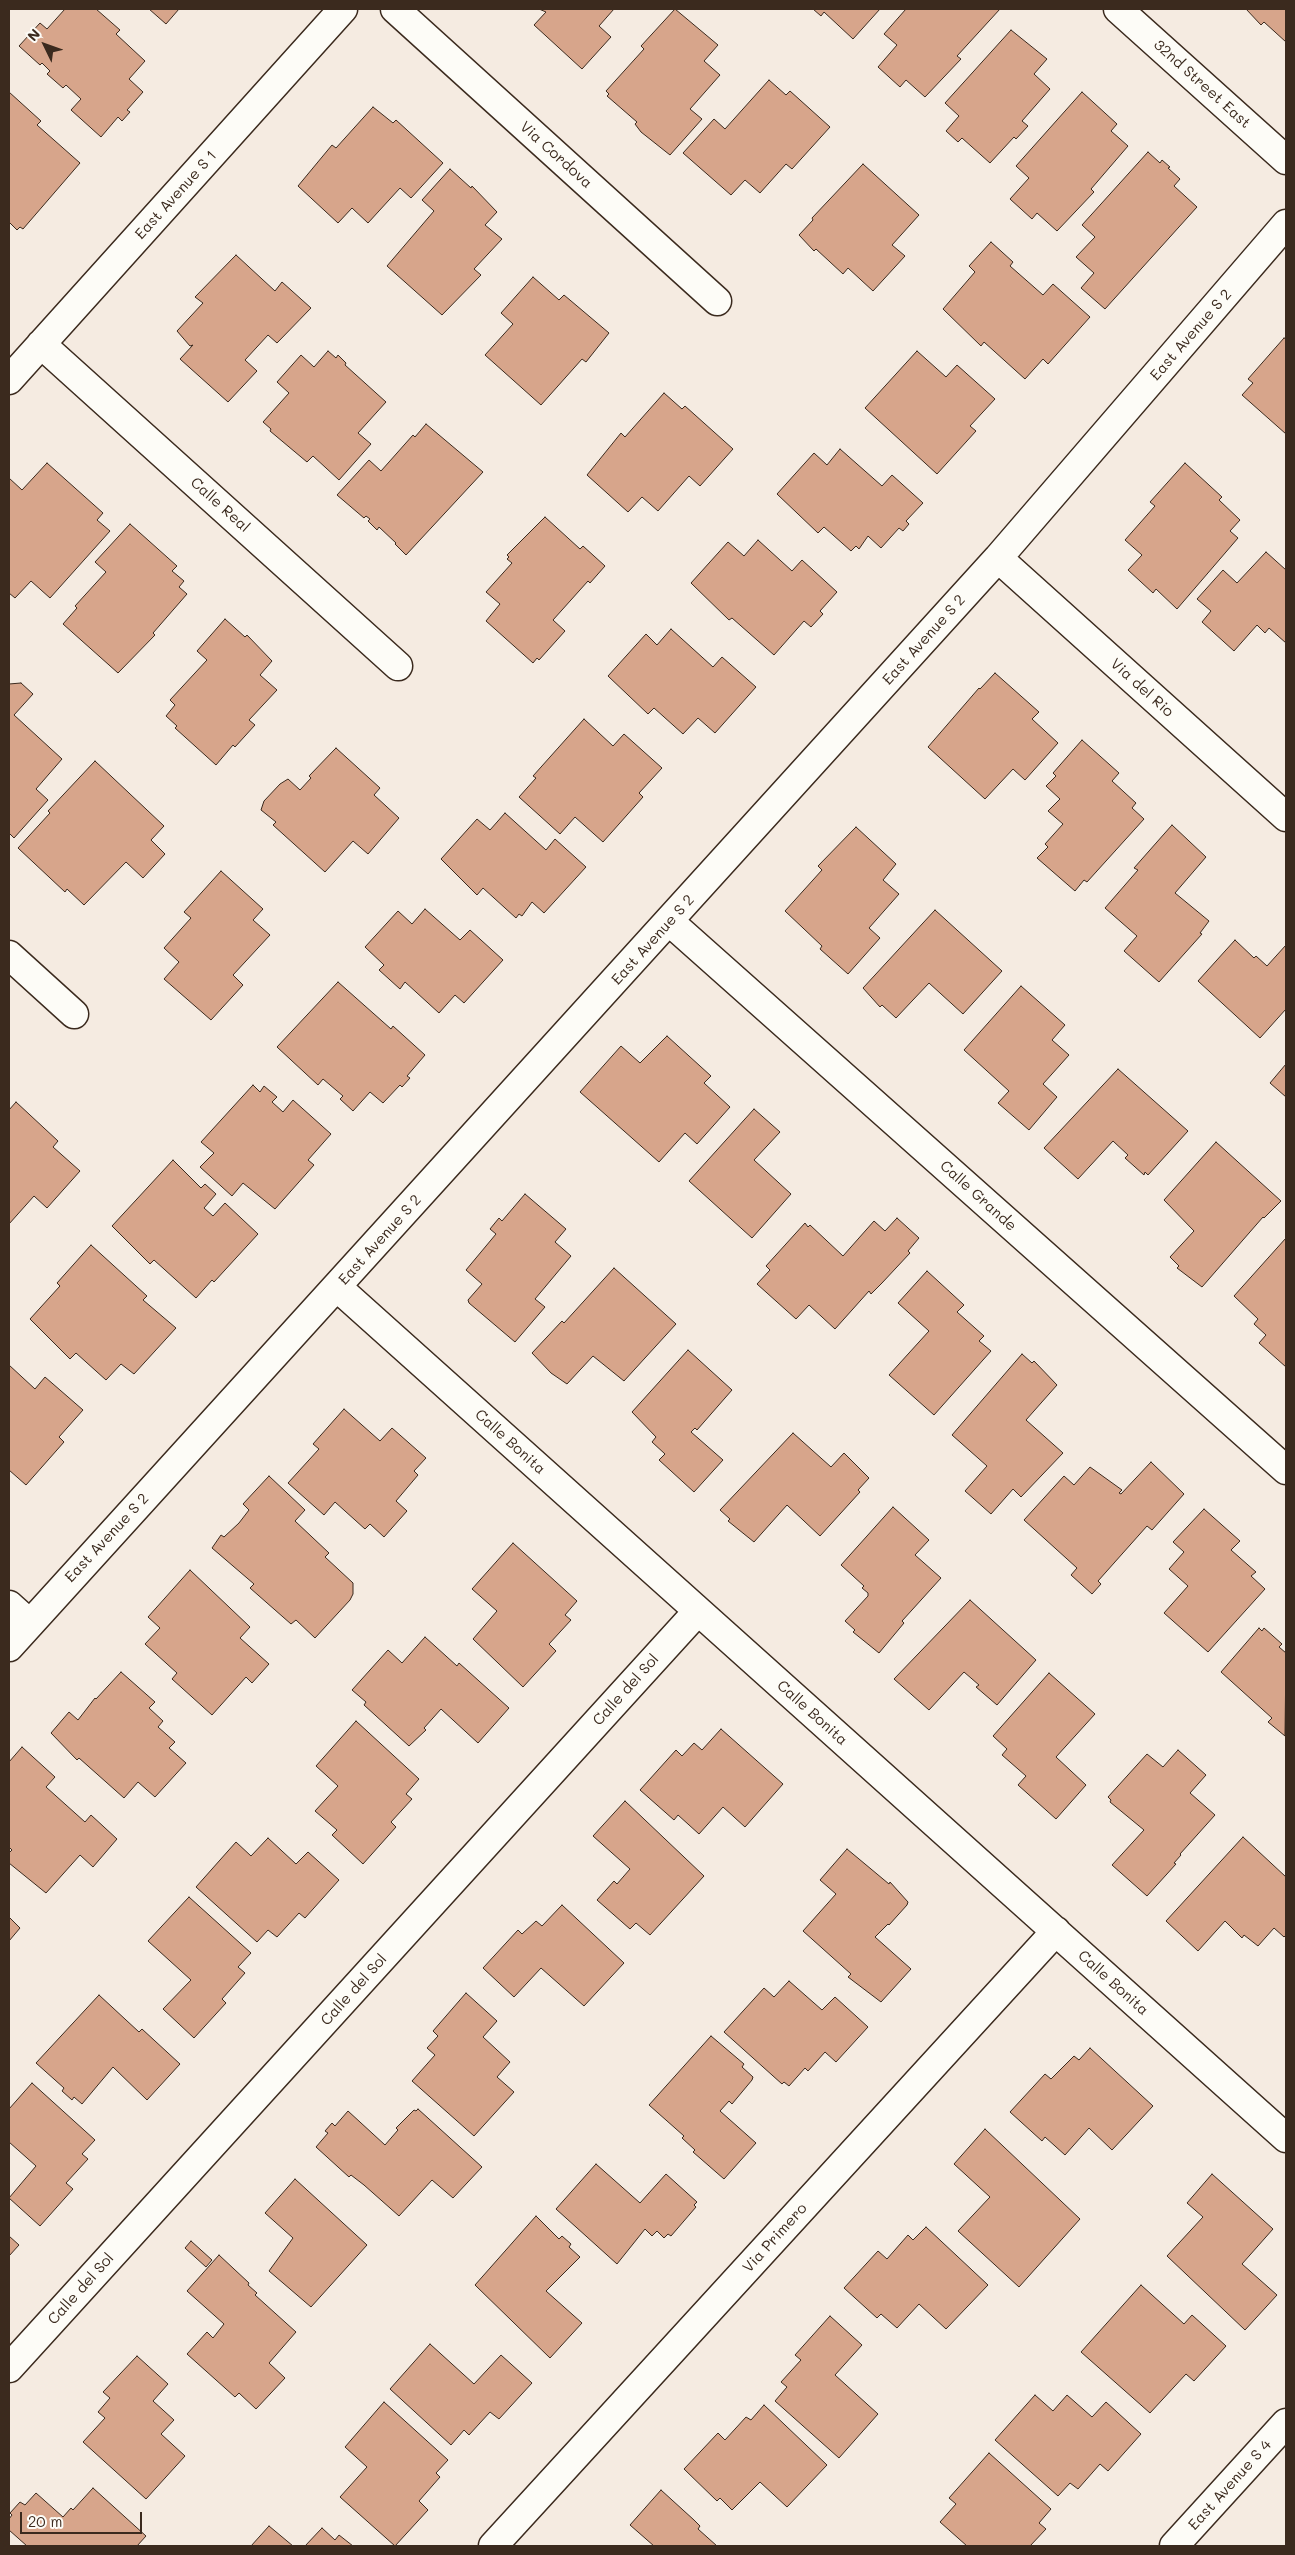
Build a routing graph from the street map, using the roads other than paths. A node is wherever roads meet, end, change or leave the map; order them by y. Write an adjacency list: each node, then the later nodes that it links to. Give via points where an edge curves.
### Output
1 (343, 9): 7 (street, East Avenue S 1)
2 (395, 9): 6 (street, Via Cordova)
3 (1118, 9): 4 (street, 32nd Street East)
4 (1286, 160)
5 (1286, 224): 9 (street, East Avenue S 2)
6 (717, 301)
7 (41, 344): 8 (street, East Avenue S 1); 10 (street, Calle Real)
8 (9, 380)
9 (998, 558): 11 (street, Via del Rio); 12 (street, East Avenue S 2)
10 (398, 666)
11 (1286, 817)
12 (670, 922): 15 (street, East Avenue S 2); 16 (street, Calle Grande)
13 (9, 955): 14 (street)
14 (74, 1014)
15 (337, 1287): 18 (street, Calle Bonita); 19 (street, East Avenue S 2)
16 (1286, 1470)
17 (9, 1605): 19 (street)
18 (698, 1611): 21 (street, Calle Bonita); 23 (street, Calle del Sol)
19 (29, 1623): 20 (street, East Avenue S 2)
20 (9, 1647)
21 (1056, 1931): 22 (street, Calle Bonita); 25 (street, Via Primero)
22 (1286, 2138)
23 (9, 2368)
24 (1286, 2423): 26 (street, East Avenue S 4)
25 (494, 2546)
26 (1174, 2546)

